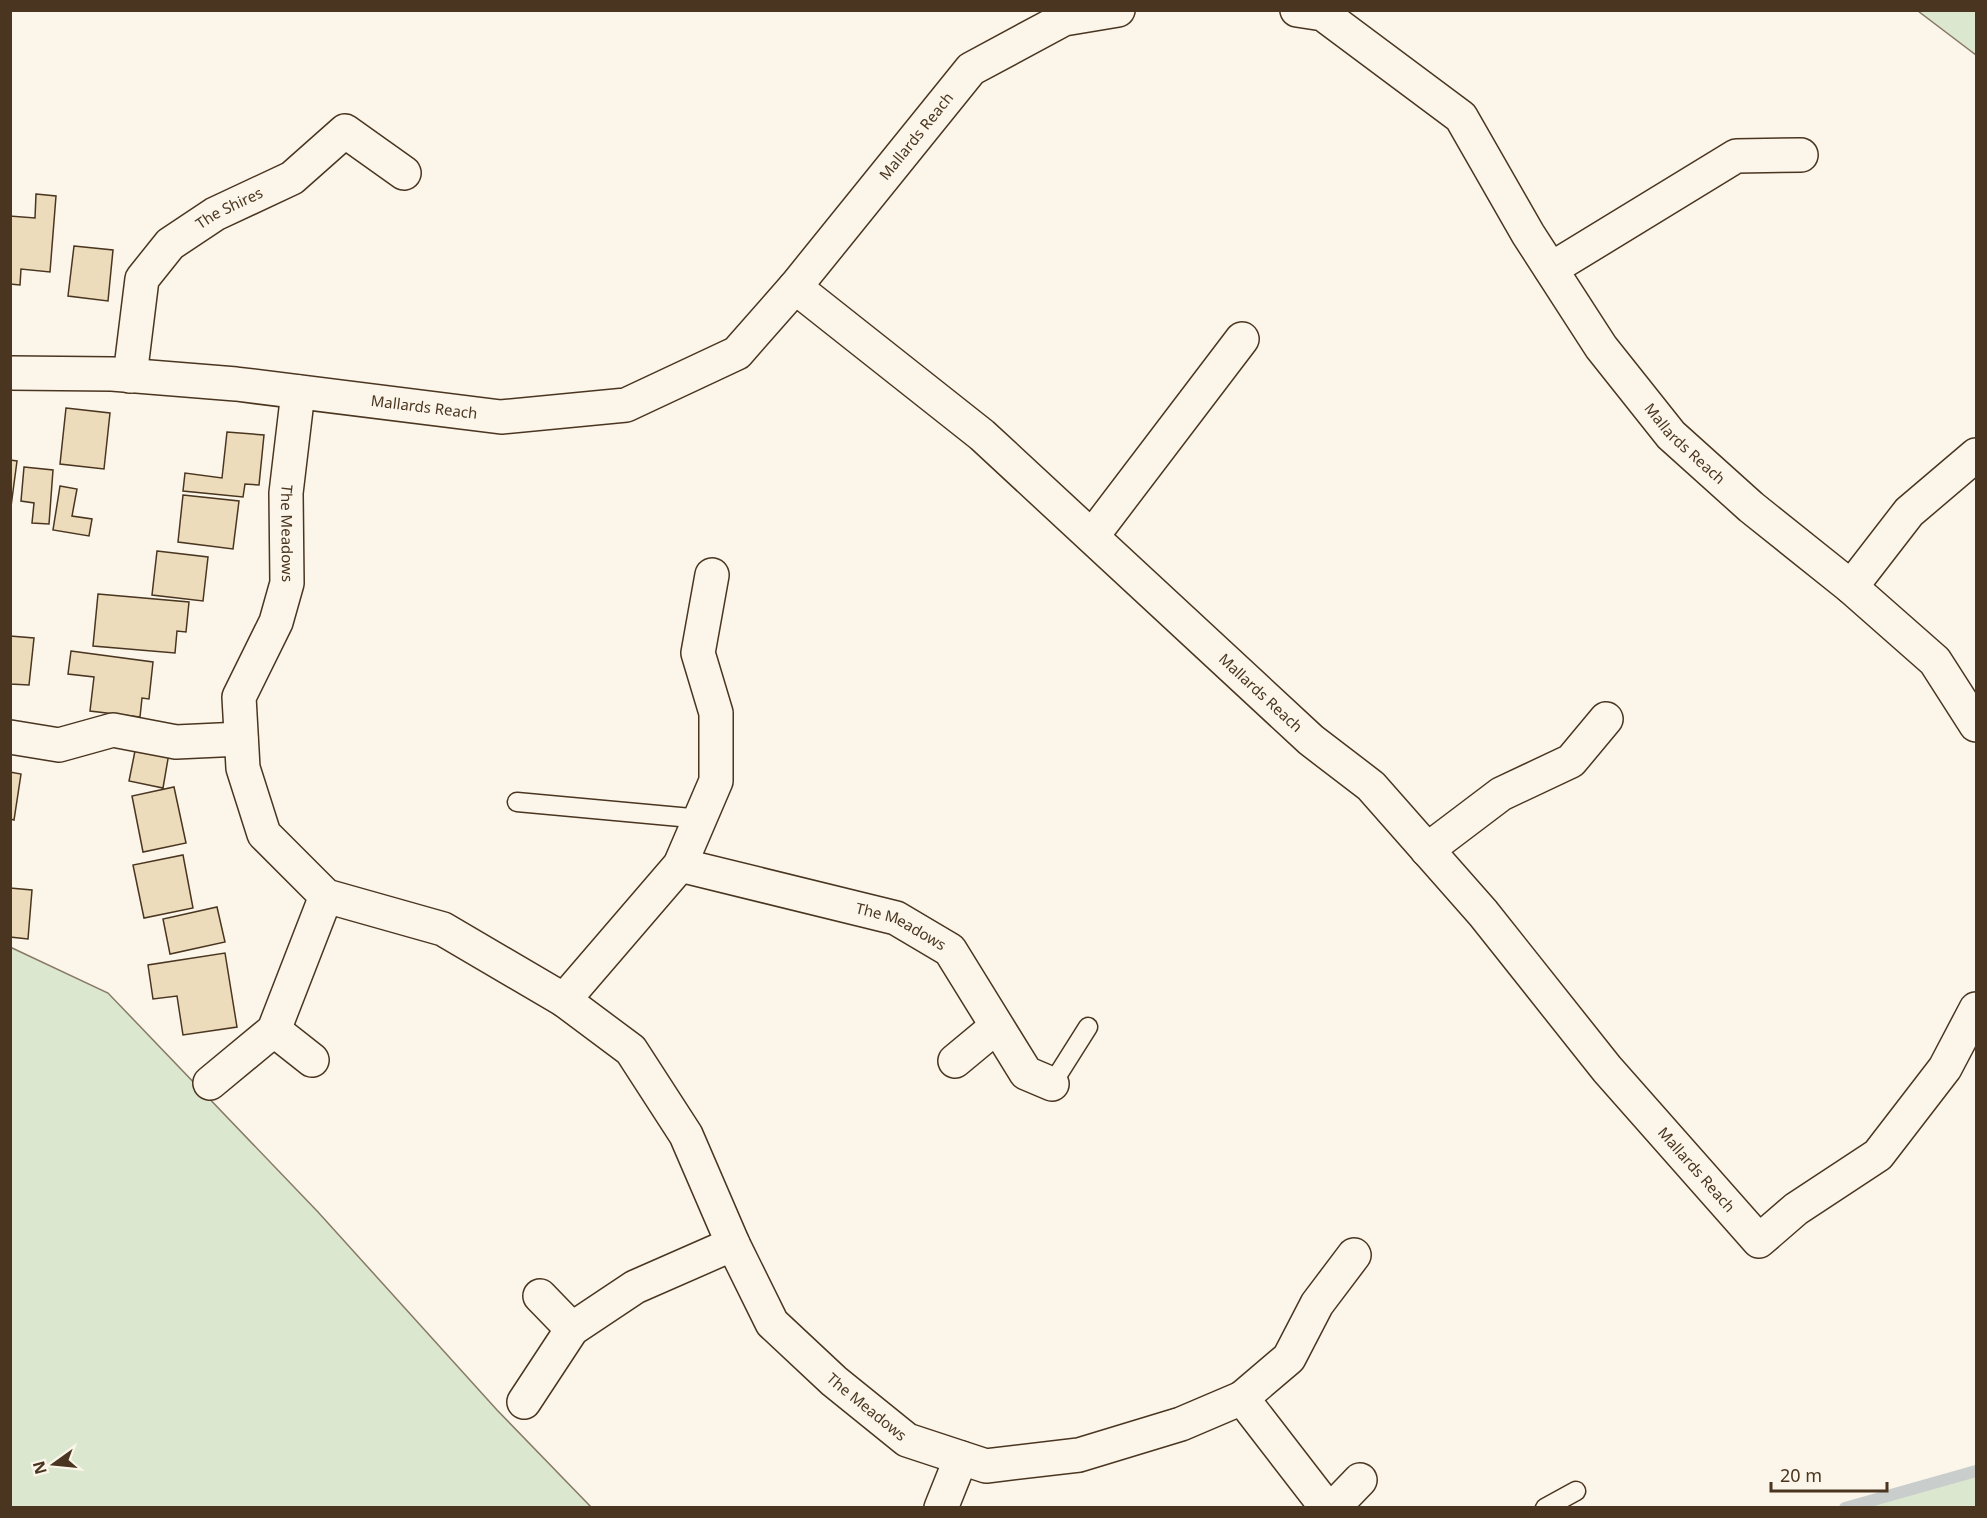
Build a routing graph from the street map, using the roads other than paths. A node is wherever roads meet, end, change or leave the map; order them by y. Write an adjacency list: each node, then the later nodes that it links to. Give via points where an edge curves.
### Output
1 (1118, 10): 3 (street, Mallards Reach)
2 (1315, 12): 6 (street, Mallards Reach, via 1461,117)
3 (1063, 15): 7 (street, Mallards Reach, via 971,69)
4 (1801, 155): 6 (street, via 1736,156)
5 (404, 173): 10 (street, The Shires, via 345,131 292,178 215,214 170,244 142,279)
6 (1551, 269): 15 (street, Mallards Reach, via 1601,347 1671,435 1751,507)
7 (795, 287): 11 (street, Mallards Reach, via 737,353 626,405 501,417); 13 (street, Mallards Reach, via 982,435)
8 (1242, 339): 13 (street)
9 (10, 373): 10 (street, Mallards Reach)
10 (130, 376): 11 (street, Mallards Reach)
11 (298, 392): 19 (street, The Meadows, via 286,493 287,583 276,622 239,697)
12 (1977, 455): 15 (street, via 1909,512)
13 (1093, 535): 22 (street, Mallards Reach, via 1152,595 1311,740 1371,786)
14 (712, 575): 21 (street, via 698,652 717,713 716,781)
15 (1851, 587): 17 (street, Mallards Reach, via 1935,661)
16 (1606, 719): 22 (street, via 1571,761 1501,794)
17 (1977, 725)
18 (10, 737): 19 (street, via 59,745 112,730 176,742)
19 (241, 739): 24 (street, The Meadows, via 243,768 264,834)
20 (518, 802): 21 (lane)
21 (702, 819): 23 (street)
22 (1427, 850): 26 (street, Mallards Reach, via 1483,913 1607,1069 1759,1241 1796,1209 1878,1155 1945,1068)
23 (680, 865): 25 (street); 27 (street, The Meadows, via 896,918 950,950)
24 (326, 896): 25 (street, The Meadows, via 443,929); 29 (street)
25 (564, 1000): 34 (street, The Meadows, via 631,1050 686,1135)
26 (1975, 1016)
27 (996, 1027): 31 (street); 33 (street, The Meadows, via 1026,1072)
28 (1088, 1028): 33 (lane)
29 (274, 1030): 30 (street); 32 (street)
30 (312, 1060)
31 (955, 1061)
32 (210, 1083)
33 (1052, 1084)
34 (733, 1244): 37 (street, via 635,1287); 40 (street, The Meadows, via 772,1323 826,1374 907,1440)
35 (1354, 1255): 38 (street, The Meadows, via 1317,1304 1289,1358)
36 (540, 1296): 37 (street)
37 (572, 1329): 39 (street)
38 (1242, 1398): 40 (street, The Meadows, via 1181,1424 1079,1455 986,1466); 44 (street)
39 (524, 1402)
40 (961, 1458): 43 (street)
41 (1360, 1480): 45 (street)
42 (1576, 1491): 46 (lane)
43 (941, 1508)
44 (1327, 1508)
45 (1333, 1508)
46 (1545, 1508)

